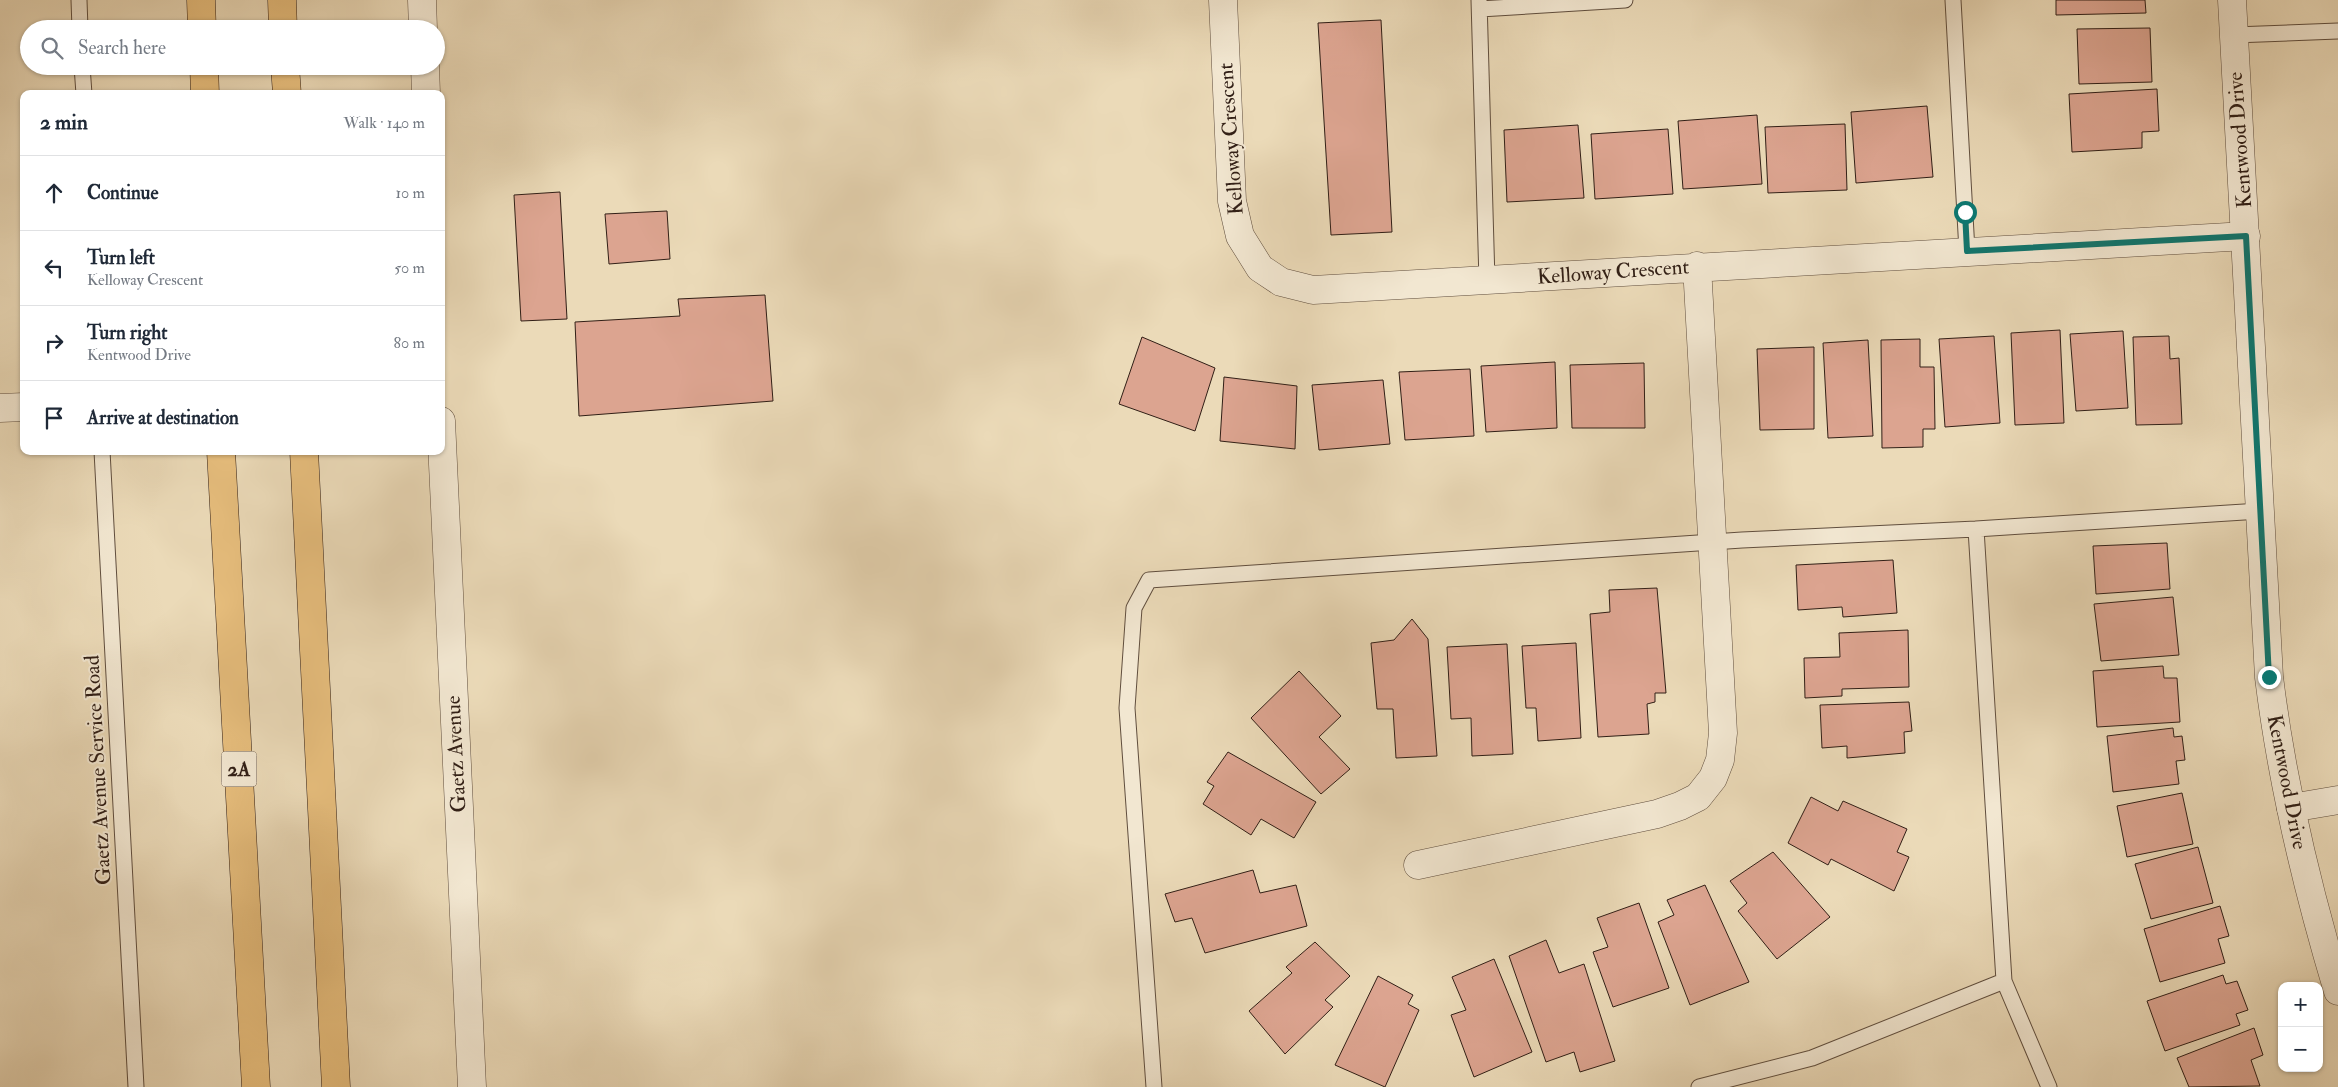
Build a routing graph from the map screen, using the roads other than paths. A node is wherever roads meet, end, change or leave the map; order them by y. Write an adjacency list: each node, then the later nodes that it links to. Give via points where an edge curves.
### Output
1 (79, 0): 10 (lane)
2 (201, 0): 11 (main road)
3 (282, 0): 12 (main road)
4 (422, 0): 13 (street)
5 (1223, 0): 27 (street, Kelloway Crescent, via 1232,201 1240,236 1260,268 1281,282 1313,290)
6 (1625, 0): 9 (lane)
7 (1953, 0): 25 (lane)
8 (2232, 0): 15 (street, Kentwood Drive)
9 (1479, 4): 27 (lane)
10 (80, 20)
11 (202, 20)
12 (283, 20)
13 (423, 20)
14 (2338, 30): 15 (lane)
15 (2234, 34): 24 (street, Kentwood Drive)
16 (83, 75): 20 (lane)
17 (204, 75): 21 (main road)
18 (286, 75): 22 (main road)
19 (425, 75): 23 (street)
20 (84, 90)
21 (205, 90)
22 (287, 90)
23 (426, 90)
24 (2246, 236): 25 (street, Kelloway Crescent); 34 (street, Kentwood Drive)
25 (1967, 251): 26 (street, Kelloway Crescent)
26 (1697, 266): 27 (street, Kelloway Crescent); 36 (street)
27 (1487, 280)
28 (20, 407): 29 (street)
29 (0, 408)
30 (102, 455): 42 (lane, Gaetz Avenue Service Road)
31 (221, 455): 43 (main road, 2A)
32 (304, 455): 44 (main road)
33 (443, 455): 45 (street, Gaetz Avenue)
34 (2260, 511): 35 (lane); 38 (street, Kentwood Drive, via 2269,677 2277,743)
35 (1976, 529): 36 (lane); 40 (lane)
36 (1711, 543): 39 (street, via 1723,733 1720,760 1713,778 1698,797 1657,814); 46 (lane, via 1149,580 1134,608 1127,708)
37 (2338, 800): 38 (street)
38 (2291, 808): 41 (street, Kentwood Drive)
39 (1418, 865)
40 (2004, 982): 47 (lane, via 1812,1058); 48 (lane)
41 (2338, 991)
42 (136, 1087)
43 (256, 1087)
44 (336, 1087)
45 (472, 1087)
46 (1154, 1087)
47 (1699, 1087)
48 (2049, 1087)

